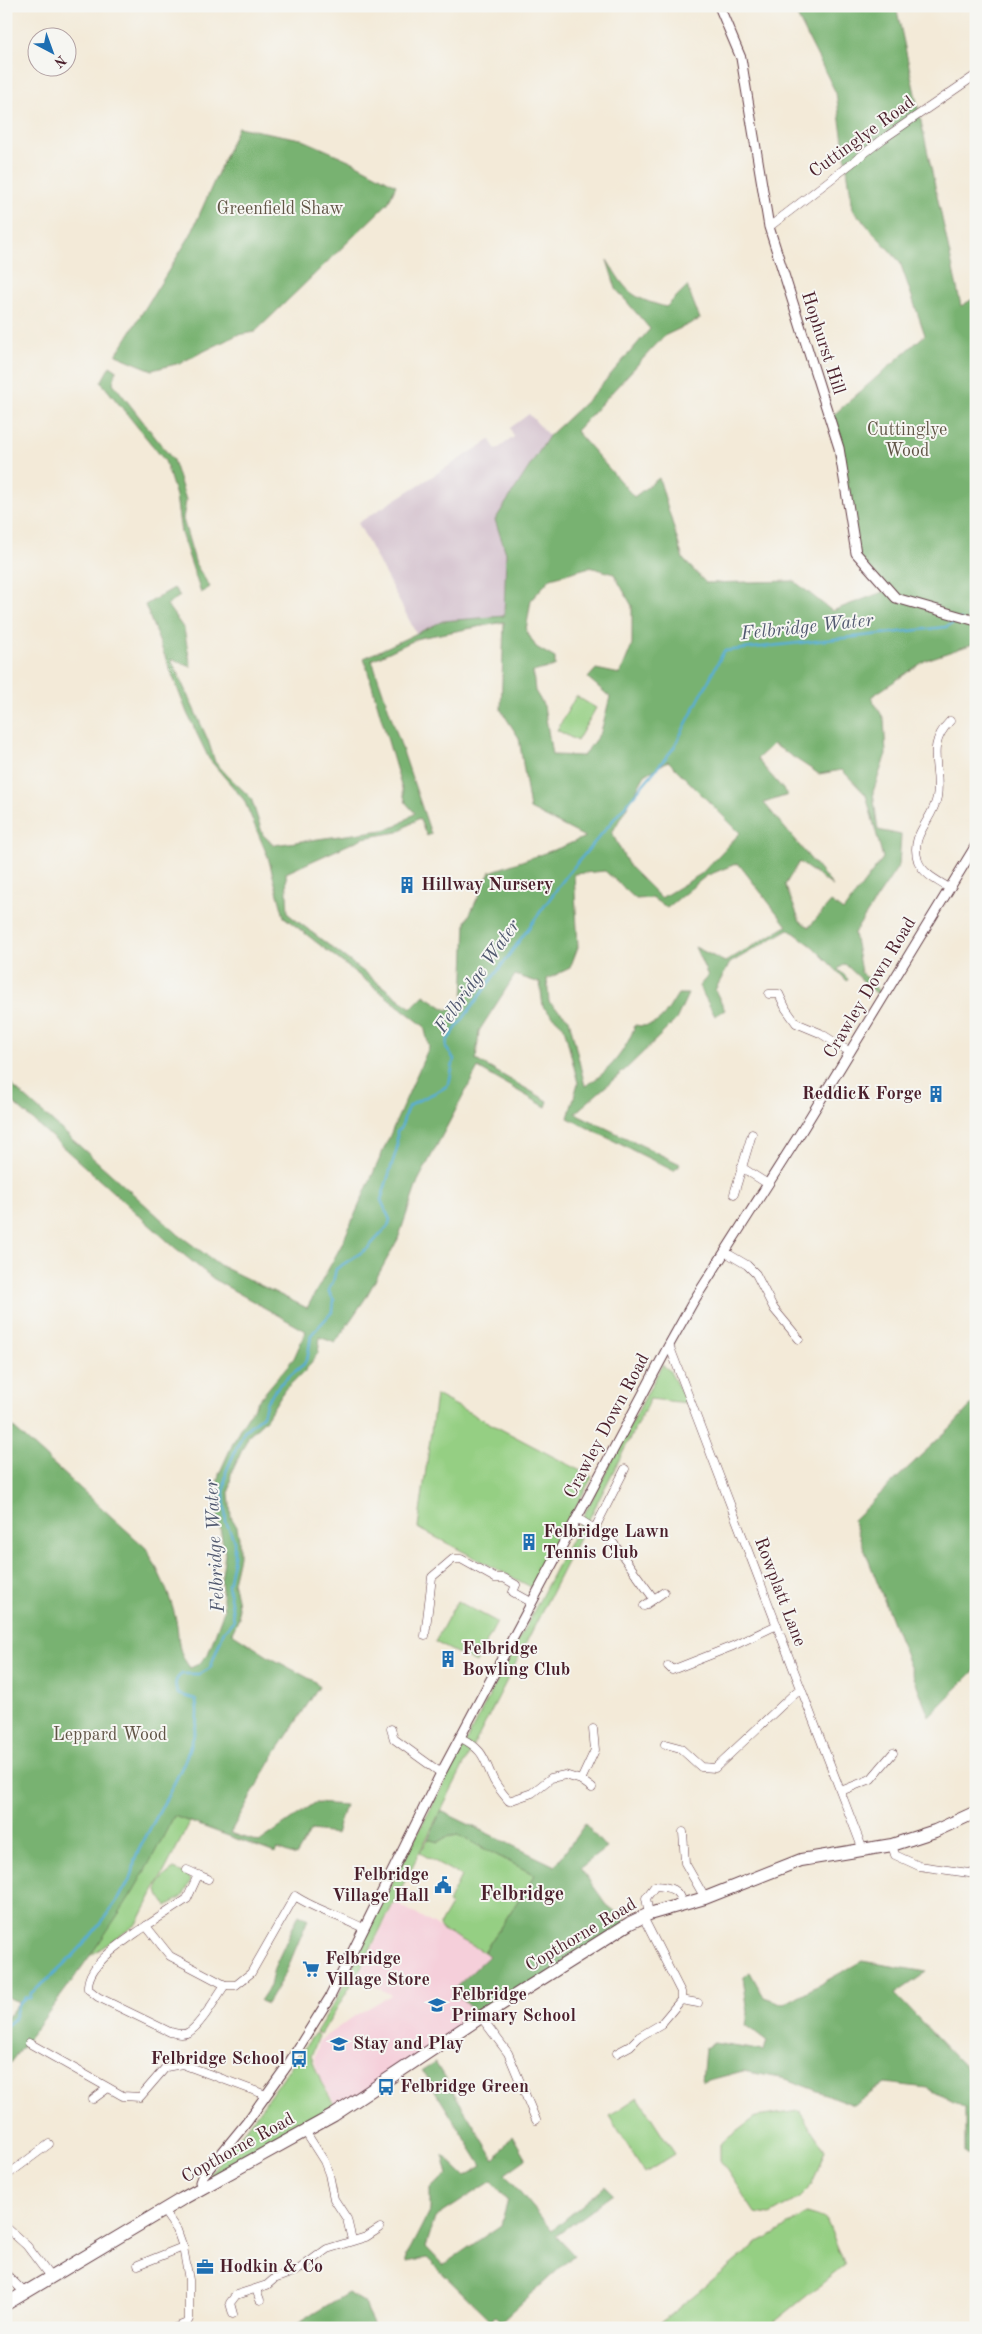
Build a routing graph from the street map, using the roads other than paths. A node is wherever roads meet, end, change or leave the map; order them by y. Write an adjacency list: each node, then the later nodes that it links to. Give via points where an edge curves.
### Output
1 (719, 6): 3 (street, Hophurst Hill, via 741,58)
2 (976, 75): 3 (street, Cuttinglye Road, via 883,139)
3 (769, 227): 4 (street, Hophurst Hill, via 839,448 856,553 896,598)
4 (973, 620)
5 (950, 721): 7 (street, via 941,731 934,752 937,798 915,843 918,862 928,874)
6 (976, 846): 7 (street, Crawley Down Road)
7 (949, 888): 9 (street, Crawley Down Road)
8 (769, 994): 9 (street, via 781,991 786,1009 796,1023 820,1033)
9 (850, 1052): 12 (street, Crawley Down Road)
10 (752, 1134): 11 (street)
11 (741, 1167): 12 (street); 13 (street)
12 (768, 1184): 14 (street, Crawley Down Road)
13 (734, 1194)
14 (725, 1252): 15 (street, via 756,1274 774,1309); 16 (street, Crawley Down Road)
15 (799, 1339)
16 (669, 1345): 18 (street, Crawley Down Road); 24 (street, Rowplatt Lane)
17 (626, 1468): 19 (street)
18 (577, 1518): 19 (street); 22 (street, Crawley Down Road)
19 (595, 1528): 21 (street, via 614,1544)
20 (664, 1592): 21 (street)
21 (654, 1599): 23 (street)
22 (531, 1602): 25 (street, via 511,1596 516,1585 504,1578 495,1578 461,1559 453,1559 432,1577); 30 (street, Crawley Down Road)
23 (644, 1606)
24 (776, 1625): 26 (street, via 672,1670); 27 (street, Rowplatt Lane)
25 (425, 1636)
26 (668, 1666)
27 (801, 1691): 31 (street, via 796,1692 715,1768 701,1767 680,1748); 36 (street, Rowplatt Lane)
28 (391, 1729): 33 (street, via 394,1739)
29 (593, 1730): 34 (street, via 595,1750)
30 (461, 1738): 33 (street, Crawley Down Road); 34 (street, via 480,1749 494,1782 509,1801 532,1792 551,1778 565,1776)
31 (665, 1744)
32 (893, 1753): 36 (street, via 871,1779)
33 (441, 1773): 49 (street, Crawley Down Road)
34 (580, 1780): 35 (street)
35 (592, 1788)
36 (841, 1791): 40 (street, Rowplatt Lane)
37 (976, 1812): 39 (highway, Copthorne Road, via 935,1831)
38 (683, 1832): 45 (street, via 685,1863)
39 (892, 1845): 40 (highway, Copthorne Road); 42 (street, via 895,1855 919,1866)
40 (863, 1850): 45 (highway, Copthorne Road, via 801,1860)
41 (187, 1870): 43 (street)
42 (976, 1874)
43 (198, 1875): 44 (street); 48 (street, via 186,1899)
44 (208, 1879)
45 (705, 1898): 46 (highway, Copthorne Road)
46 (682, 1904): 47 (highway, Copthorne Road); 47 (street, via 680,1895 671,1887 655,1886 646,1898)
47 (646, 1916): 51 (street, via 681,1992); 53 (highway, Copthorne Road, via 611,1934)
48 (146, 1926): 50 (street, via 170,1956); 50 (street, via 106,1956 87,1980 88,1989 170,2032 181,2034 189,2032 199,2022)
49 (363, 1928): 50 (street, via 314,1908 295,1896 251,1973 236,1985); 57 (street, Crawley Down Road, via 320,2013)
50 (225, 1985)
51 (681, 2000): 52 (street); 55 (street, via 662,2024)
52 (698, 2003)
53 (480, 2017): 59 (street, via 508,2053); 60 (highway, Copthorne Road)
54 (29, 2043): 56 (street)
55 (617, 2053)
56 (108, 2088): 57 (street, via 123,2096 140,2097 166,2067 182,2064); 58 (street)
57 (266, 2095): 63 (street, Crawley Down Road, via 202,2176)
58 (94, 2099)
59 (536, 2120)
60 (305, 2132): 63 (highway, Copthorne Road); 67 (street, via 324,2161 334,2199 347,2219)
61 (49, 2144): 62 (street)
62 (6, 2176)
63 (203, 2188): 64 (highway, Copthorne Road)
64 (163, 2210): 68 (street, via 178,2230); 71 (highway, Copthorne Road)
65 (6, 2227): 71 (street, via 27,2246)
66 (380, 2228): 67 (street, via 366,2237)
67 (352, 2240): 72 (street, via 327,2249 298,2270 274,2278)
68 (183, 2247): 69 (street); 77 (street, via 188,2280 188,2319 187,2323)
69 (138, 2265)
70 (6, 2274): 73 (street)
71 (51, 2278): 73 (highway, Copthorne Road)
72 (256, 2289): 74 (street); 76 (street, via 232,2298)
73 (25, 2293): 75 (highway, Copthorne Road)
74 (260, 2300)
75 (6, 2304)
76 (233, 2314)
77 (175, 2328)

